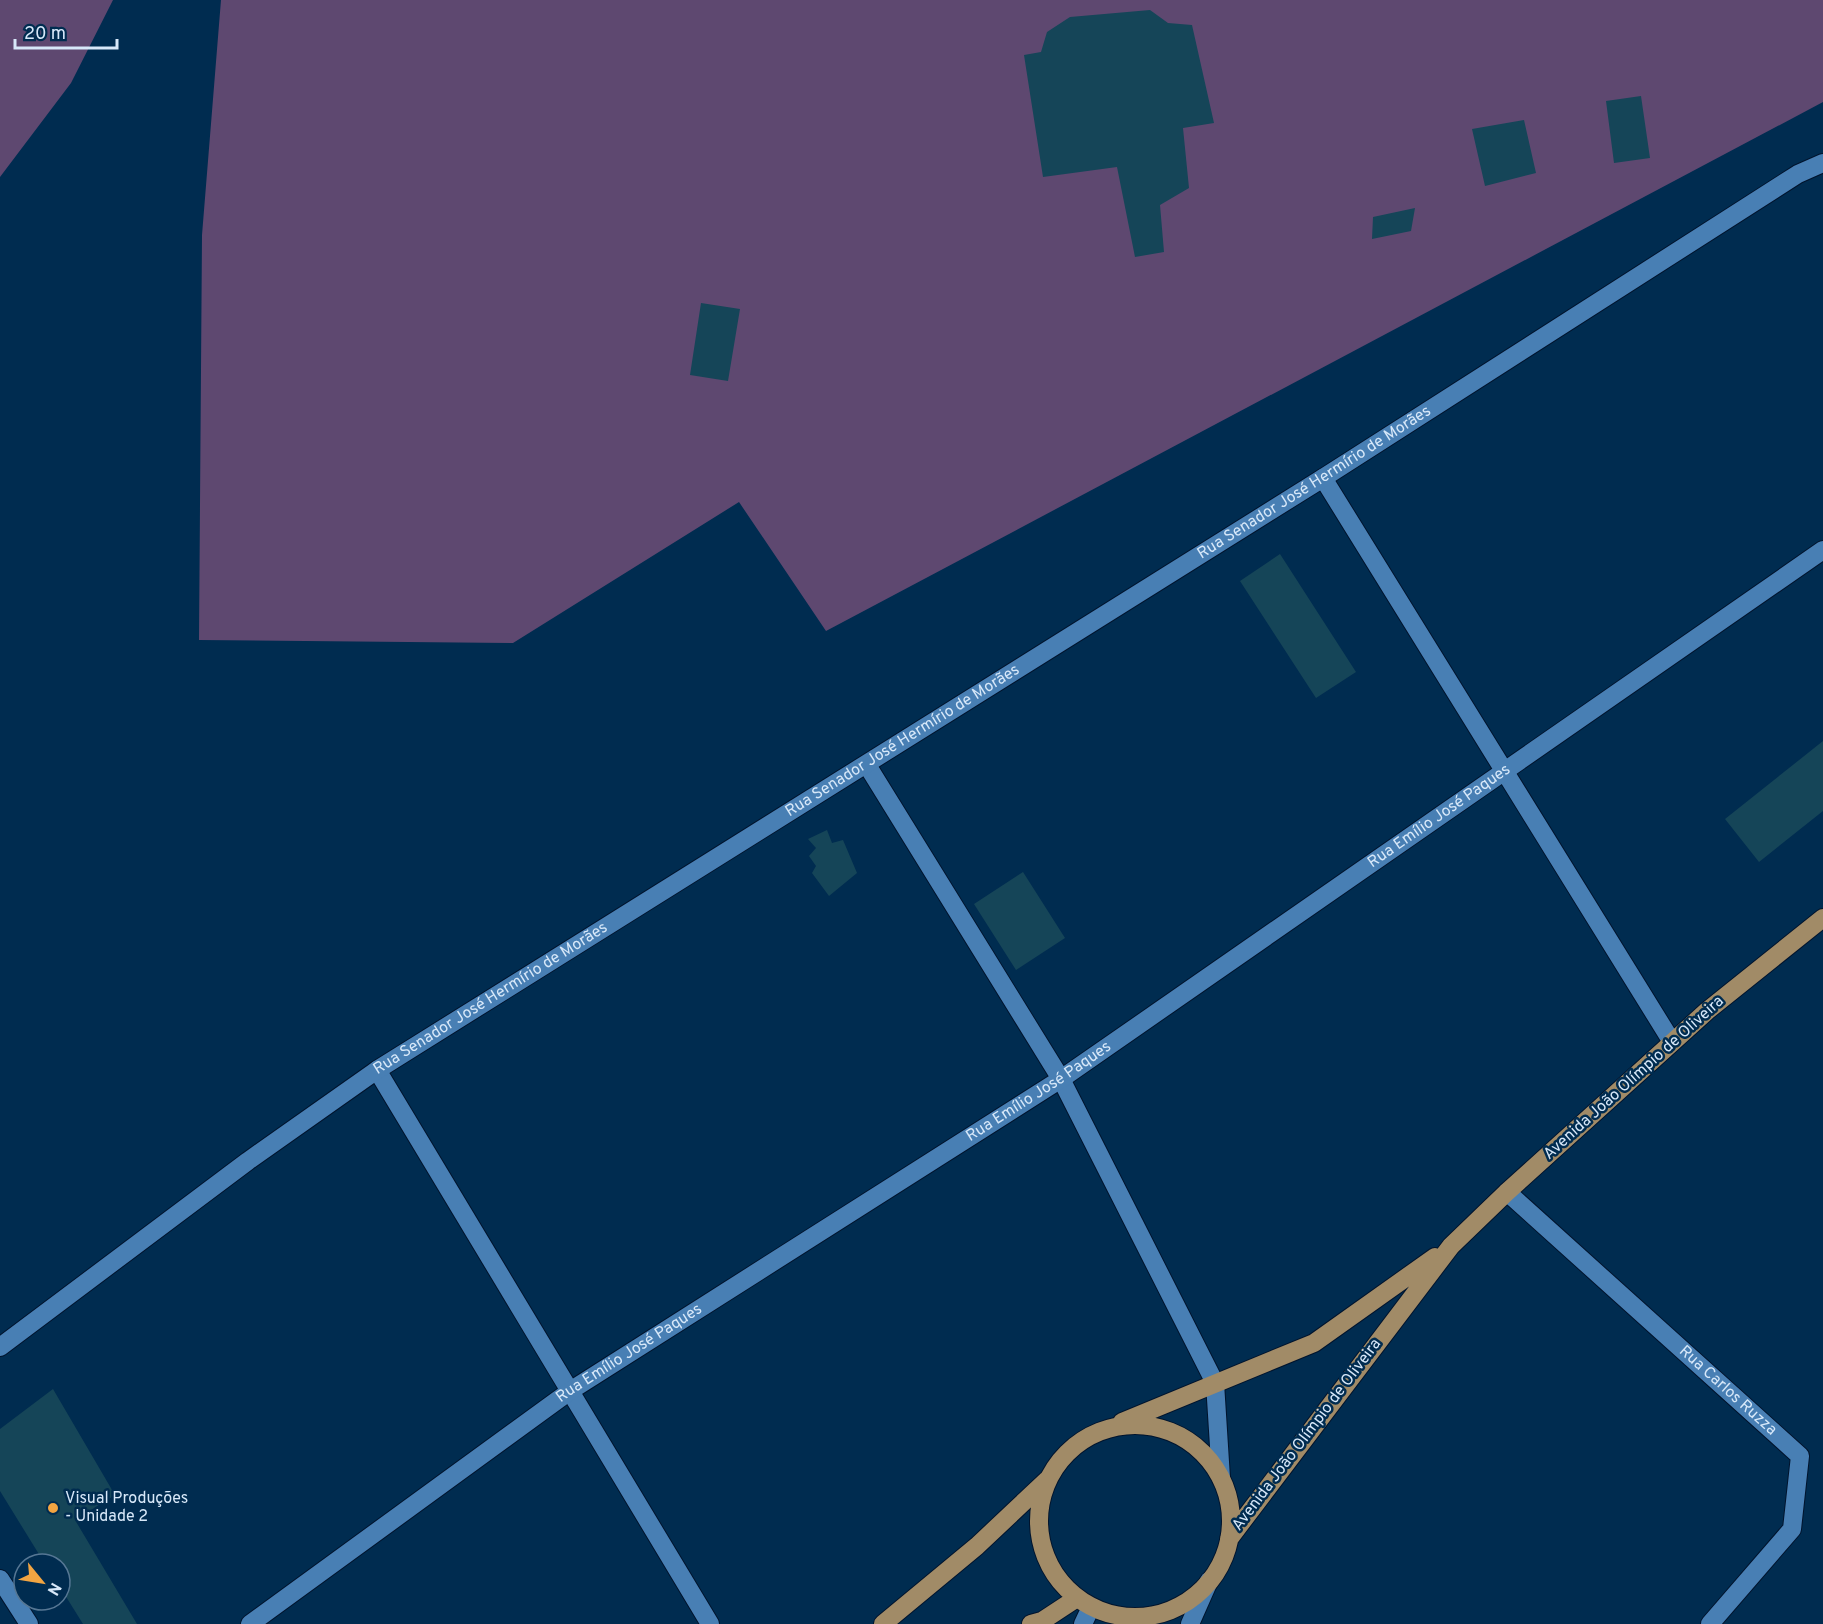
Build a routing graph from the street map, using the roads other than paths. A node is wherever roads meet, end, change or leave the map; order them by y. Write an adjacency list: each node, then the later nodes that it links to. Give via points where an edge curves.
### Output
1 (1822, 165): 2 (street, Rua Senador José Hermírio de Morães, via 1798,174)
2 (1323, 478): 4 (street, Rua Senador José Hermírio de Morães); 5 (street)
3 (1823, 550): 5 (street, Rua Emílio José Paques)
4 (867, 765): 8 (street, Rua Senador José Hermírio de Morães); 9 (street)
5 (1504, 770): 7 (street); 9 (street, Rua Emílio José Paques)
6 (1823, 918): 7 (main road, Avenida João Olímpio de Oliveira)
7 (1672, 1042): 10 (main road, Avenida João Olímpio de Oliveira)
8 (376, 1070): 12 (street, Rua Senador José Hermírio de Morães); 14 (street)
9 (1061, 1079): 13 (street); 14 (street, Rua Emílio José Paques)
10 (1507, 1192): 11 (main road, Avenida João Olímpio de Oliveira); 29 (street, Rua Carlos Ruzza, via 1800,1456 1791,1529)
11 (1451, 1246): 13 (main road, Avenida João Olímpio de Oliveira, via 1314,1343); 18 (main road, Avenida João Olímpio de Oliveira)
12 (0, 1347)
13 (1215, 1383): 15 (main road, Avenida João Olímpio de Oliveira); 16 (street)
14 (570, 1391): 23 (street, Rua Emílio José Paques); 24 (street)
15 (1105, 1429): 16 (main road, via 1138,1424 1171,1431 1199,1449); 17 (main road, via 1082,1440 1062,1457)
16 (1221, 1478): 18 (main road, via 1230,1506)
17 (1048, 1479): 21 (main road, via 1039,1510 1041,1544 1054,1574); 25 (main road, via 977,1546)
18 (1229, 1539): 20 (main road)
19 (0, 1580): 22 (street)
20 (1209, 1581): 21 (main road, via 1190,1600 1166,1612 1128,1618); 28 (street)
21 (1084, 1603): 26 (main road); 27 (street)
22 (29, 1624)
23 (249, 1624)
24 (710, 1624)
25 (883, 1624)
26 (1031, 1624)
27 (1083, 1624)
28 (1190, 1624)
29 (1710, 1624)

